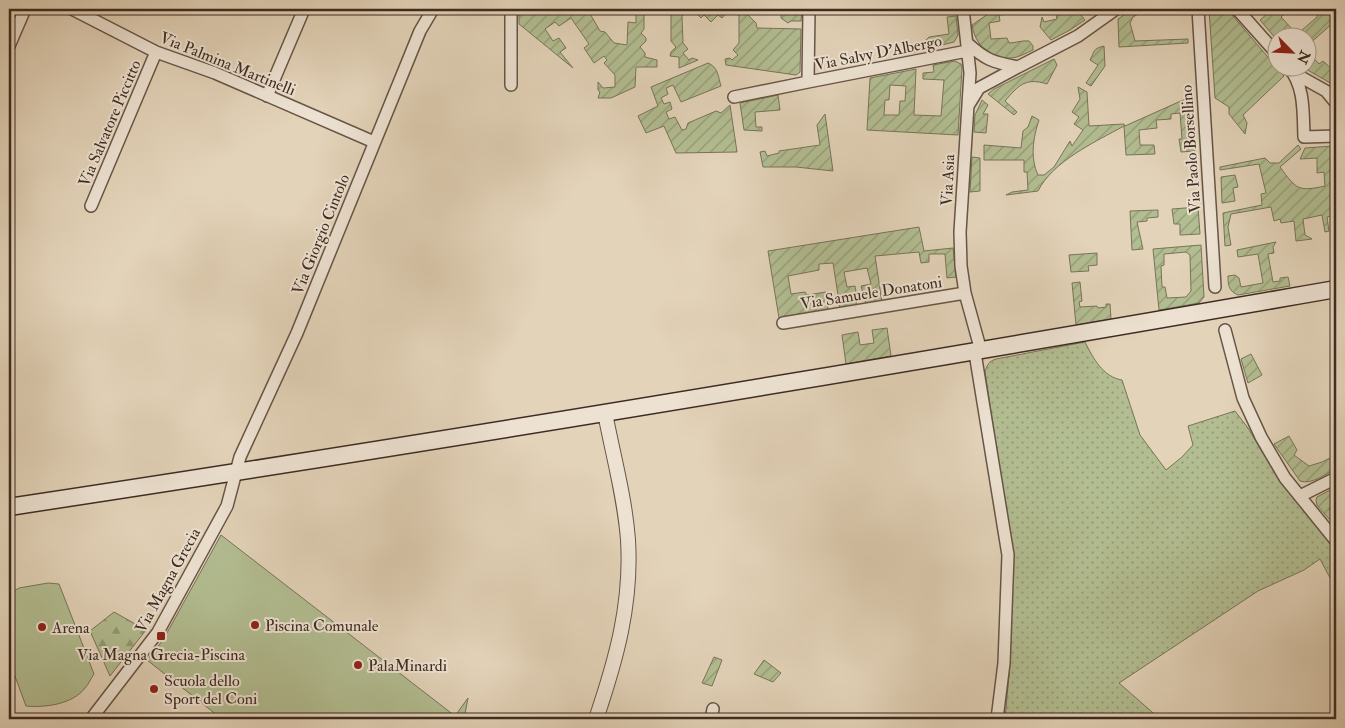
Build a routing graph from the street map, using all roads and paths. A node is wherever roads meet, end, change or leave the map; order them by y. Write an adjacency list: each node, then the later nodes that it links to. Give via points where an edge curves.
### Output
1 (25, 9): 12 (street)
2 (72, 9): 14 (street, Via Palmina Martinelli)
3 (304, 9): 20 (street)
4 (433, 9): 25 (street, Via Giorgio Cintolo, via 420,31)
5 (510, 9): 19 (street)
6 (809, 9): 18 (street, Via Salvy D'Albergo)
7 (963, 9): 13 (street, Via Asia)
8 (1116, 9): 15 (street, via 1078,36)
9 (1198, 9): 27 (street, Via Paolo Borsellino)
10 (1237, 9): 11 (street)
11 (1268, 44)
12 (9, 46)
13 (967, 47): 15 (street, via 994,63); 18 (street, Via Salvy D'Albergo); 23 (street, Via Asia, via 970,73)
14 (156, 52): 20 (street, Via Palmina Martinelli); 26 (street, Via Salvatore Piccitto)
15 (1018, 67): 23 (street, via 979,88)
16 (1293, 78): 24 (street, via 1302,98 1304,137)
17 (1304, 78): 22 (street, via 1326,91)
18 (808, 82): 21 (street)
19 (511, 85)
20 (267, 96): 25 (street, Via Palmina Martinelli)
21 (734, 97)
22 (1336, 103)
23 (967, 107): 29 (street, Via Asia, via 960,232)
24 (1336, 136)
25 (374, 142): 34 (street, Via Giorgio Cintolo, via 298,333)
26 (91, 206)
27 (1215, 287)
28 (1336, 289): 32 (main road)
29 (965, 294): 30 (street, Via Samuele Donatoni); 32 (street, Via Asia)
30 (783, 323)
31 (1225, 330): 36 (street, via 1243,398 1285,478)
32 (978, 352): 33 (main road); 41 (street, Via Asia, via 1008,555 1004,663)
33 (605, 413): 34 (main road); 40 (street, via 624,510 628,562 623,628)
34 (236, 471): 37 (main road); 39 (street, Via Magna Grecia, via 226,506 158,632)
35 (1336, 478): 36 (street)
36 (1300, 496): 38 (street)
37 (9, 507)
38 (1336, 540)
39 (91, 719)
40 (596, 719)
41 (997, 719)

